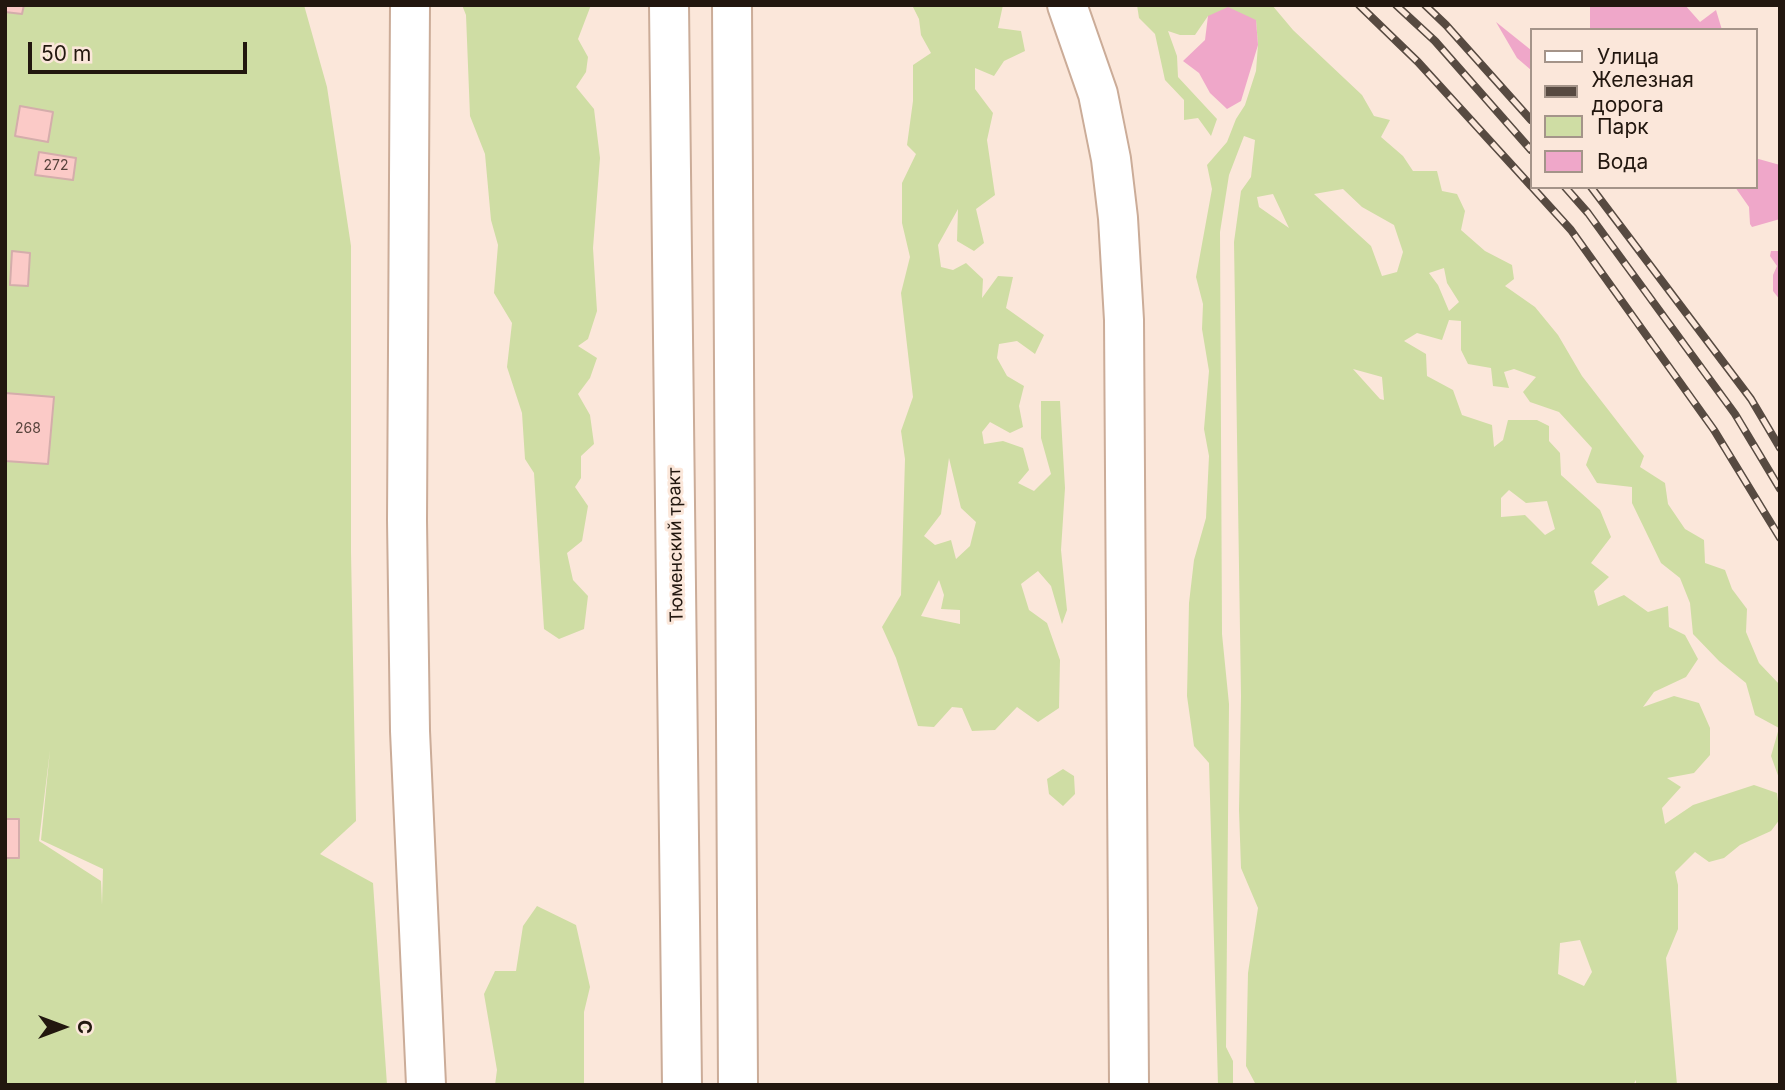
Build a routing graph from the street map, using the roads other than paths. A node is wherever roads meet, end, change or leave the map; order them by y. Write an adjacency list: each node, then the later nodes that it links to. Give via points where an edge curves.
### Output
1 (410, 5): 7 (main road, via 407,533 410,731)
2 (668, 5): 6 (main road, Тюменский тракт)
3 (732, 5): 5 (main road)
4 (1067, 5): 8 (main road, via 1098,93 1111,159 1121,269)
5 (739, 1079)
6 (681, 1080)
7 (426, 1085)
8 (1129, 1085)

